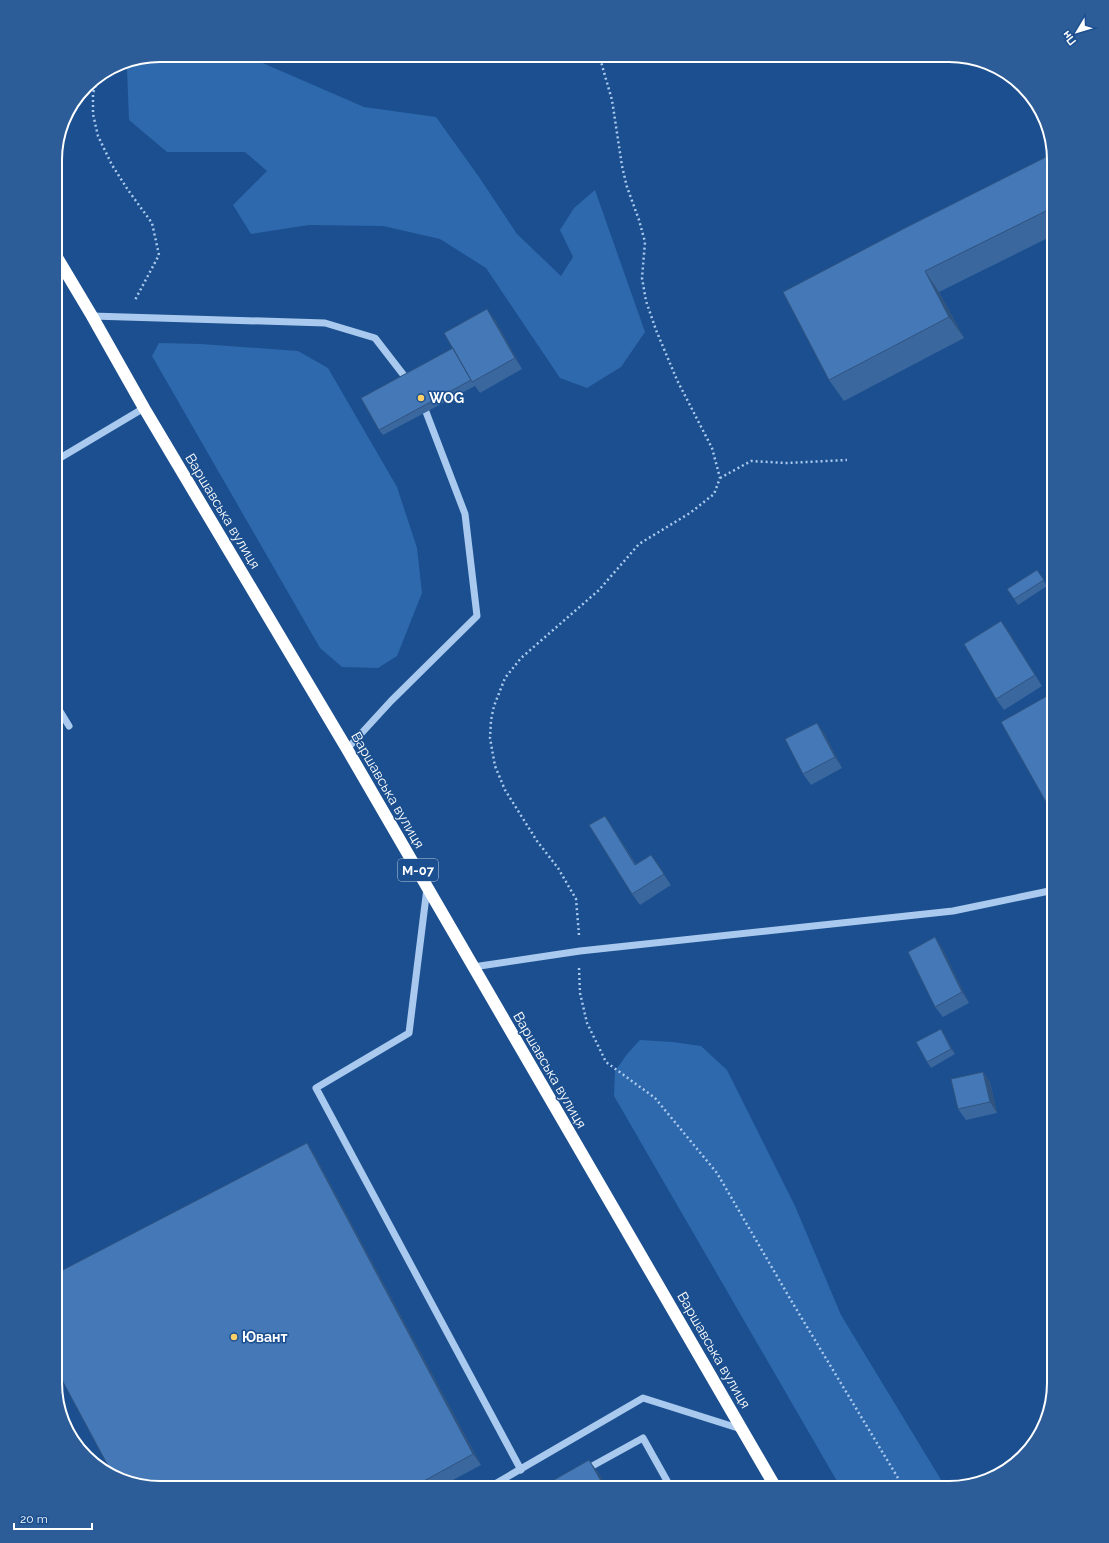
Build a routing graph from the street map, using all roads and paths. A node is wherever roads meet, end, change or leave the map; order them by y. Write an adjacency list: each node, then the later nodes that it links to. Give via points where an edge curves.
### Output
1 (601, 62): 11 (path, via 612,100 627,187 645,242 642,278 646,301 676,380 712,448)
2 (95, 87): 5 (path, via 93,114 98,136 128,190 152,223 159,255)
3 (62, 266): 4 (highway, Варшавська вулиця / М-07)
4 (92, 316): 5 (lane); 8 (highway, Варшавська вулиця / М-07)
5 (127, 317): 6 (lane, via 325,323 375,338)
6 (412, 386)
7 (421, 398): 14 (lane, via 465,514 477,616 391,701)
8 (144, 408): 9 (lane); 14 (highway, Варшавська вулиця / М-07)
9 (62, 457)
10 (848, 460): 11 (path, via 786,463 751,461)
11 (720, 478): 17 (path, via 714,494 690,513 639,544 599,590 521,658 505,678 494,706 490,738 495,766 505,790 576,899)
12 (62, 714): 13 (lane)
13 (69, 726)
14 (347, 749): 15 (highway, Варшавська вулиця / М-07)
15 (427, 886): 18 (highway, Варшавська вулиця / М-07); 20 (lane, via 409,1033 316,1088)
16 (1047, 891): 17 (lane, via 953,911)
17 (580, 951): 18 (lane); 25 (path, via 580,993 587,1023 606,1062 655,1098 717,1172)
18 (473, 967): 19 (highway, Варшавська вулиця / М-07)
19 (742, 1429): 20 (lane, via 643,1398); 24 (highway, Варшавська вулиця / М-07)
20 (521, 1470): 22 (lane)
21 (582, 1472): 23 (lane, via 643,1438)
22 (501, 1481)
23 (667, 1481)
24 (772, 1481)
25 (900, 1481)

